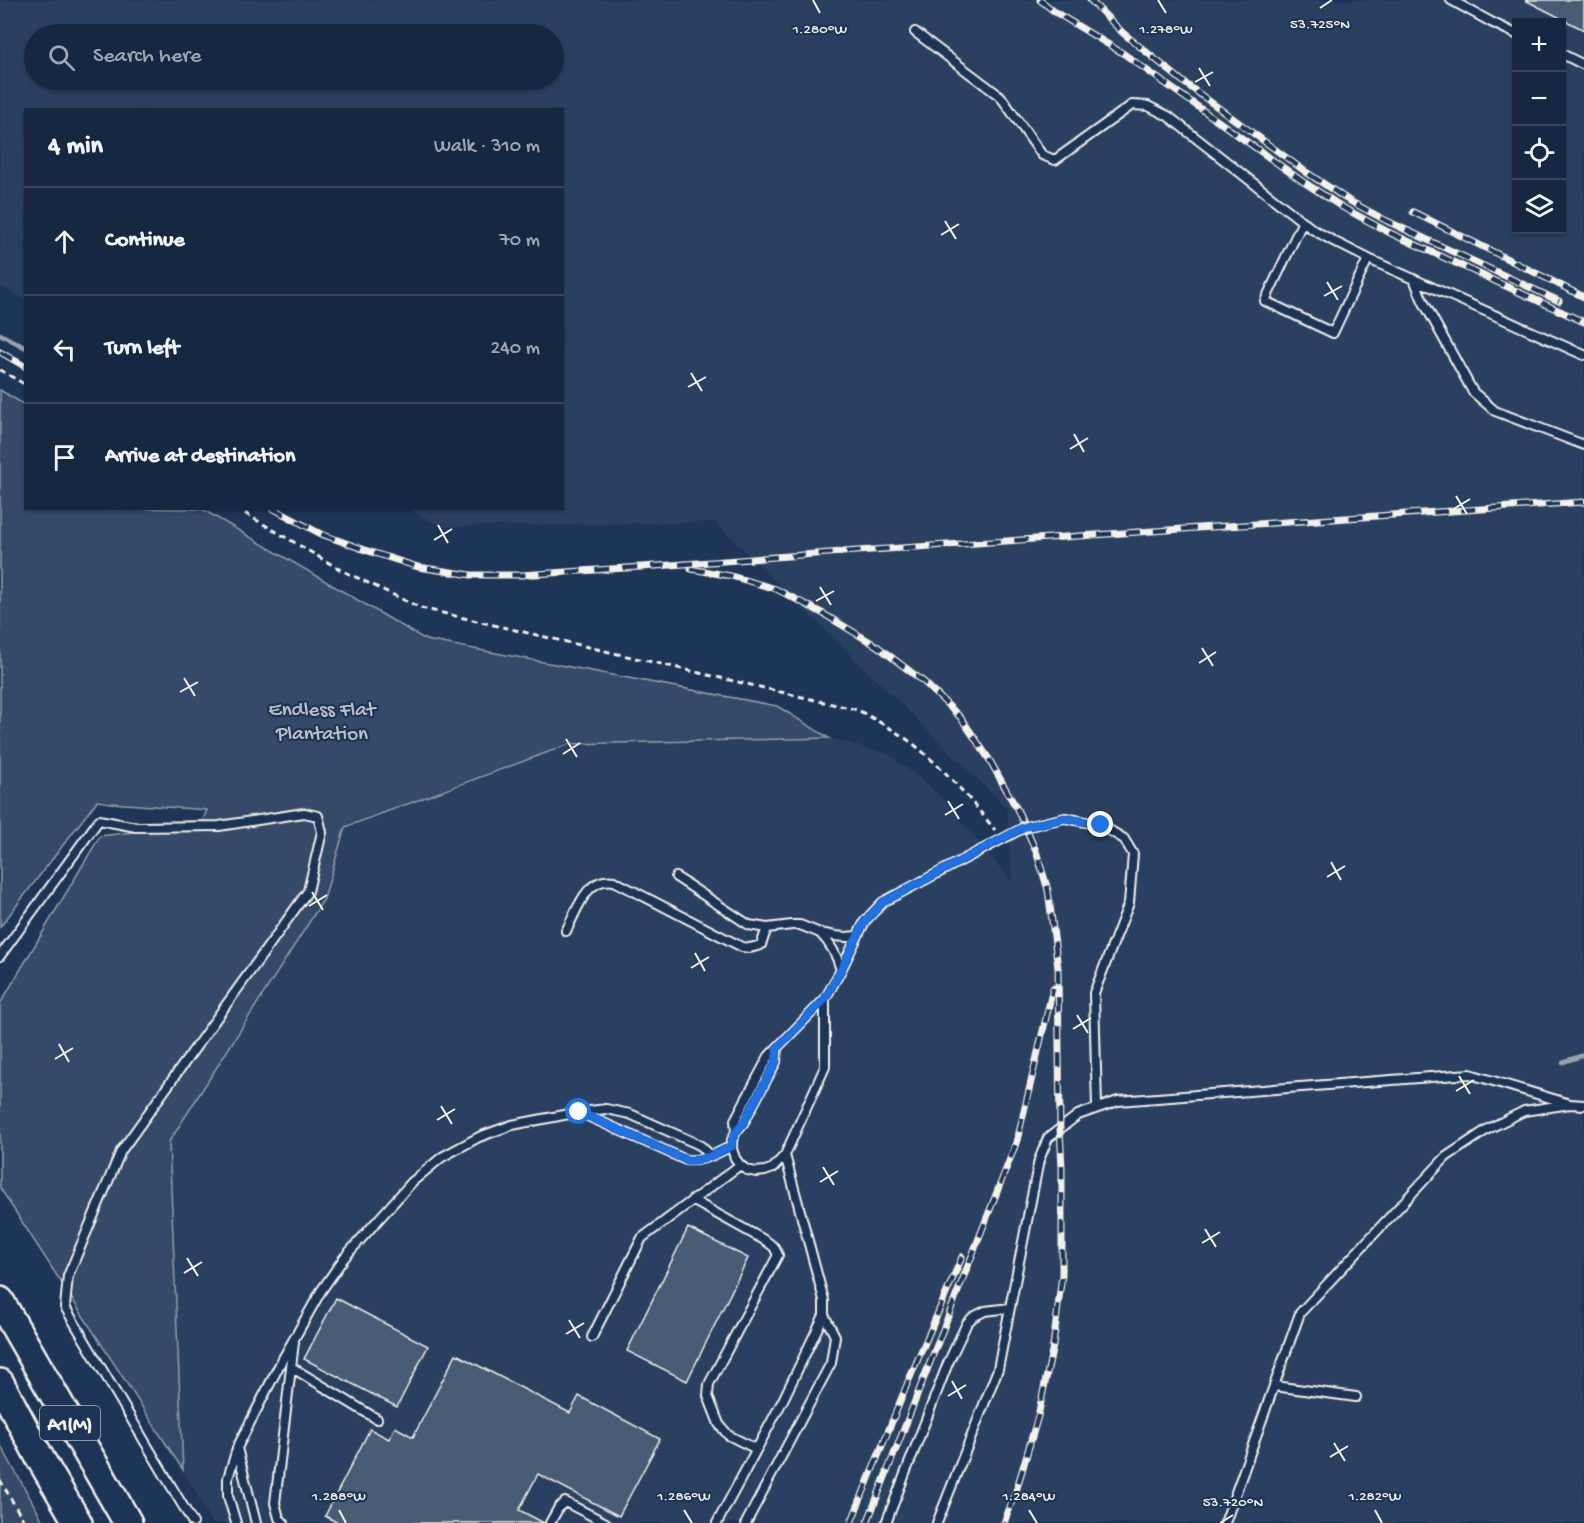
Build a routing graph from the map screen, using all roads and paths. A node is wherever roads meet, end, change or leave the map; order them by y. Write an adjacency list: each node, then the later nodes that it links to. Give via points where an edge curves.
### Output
1 (1451, 0): 3 (lane)
2 (915, 32): 6 (lane, via 1001,97 1042,155 1055,160 1132,105 1148,106 1168,116)
3 (1512, 32)
4 (1566, 56): 5 (lane)
5 (1584, 65)
6 (1303, 221): 7 (lane); 7 (lane, via 1265,301 1333,333)
7 (1368, 259): 8 (lane)
8 (1414, 279): 9 (lane); 12 (lane, via 1473,392 1496,411)
9 (1584, 355)
10 (0, 370): 11 (path)
11 (24, 384)
12 (1584, 445)
13 (239, 510): 14 (path, via 341,570 422,608 858,710 925,753)
14 (1002, 839): 19 (lane, via 883,902); 25 (lane, via 1024,827 1065,818 1101,825 1124,840 1133,854 1129,903 1094,993)
15 (676, 877): 16 (lane, via 749,925)
16 (767, 928): 17 (lane, via 761,945 742,947 609,880 590,888); 18 (lane, via 800,925)
17 (566, 931)
18 (820, 933): 19 (lane); 21 (lane, via 833,948)
19 (857, 936): 21 (lane)
20 (0, 956): 48 (lane, via 99,820 136,827 219,826 304,813 318,816 322,832 308,891 121,1151 68,1276 65,1307)
21 (841, 970): 22 (lane)
22 (825, 999): 27 (lane, via 769,1056 735,1120); 28 (lane, via 825,1067)
23 (1570, 1104): 24 (lane); 25 (lane, via 1470,1074 1118,1101); 39 (lane, via 1524,1111 1446,1157 1300,1313)
24 (1584, 1105)
25 (1097, 1108): 33 (lane, via 1078,1115 1048,1138 1039,1160)
26 (579, 1112): 29 (lane, via 682,1159); 29 (lane, via 606,1109 630,1114 701,1146); 36 (lane, via 512,1125 442,1157 412,1182 344,1258)
27 (732, 1146): 29 (lane); 30 (lane)
28 (784, 1155): 30 (lane, via 765,1171 747,1170); 34 (lane, via 824,1300)
29 (711, 1156)
30 (740, 1165): 31 (lane)
31 (692, 1200): 35 (lane, via 642,1238); 43 (lane, via 766,1242 778,1255 710,1384 708,1396 728,1436)
32 (0, 1301): 47 (highway, A1(M))
33 (1010, 1308): 56 (lane, via 985,1311 966,1323); 57 (lane, via 998,1369)
34 (824, 1315): 43 (lane); 55 (lane, via 835,1336 831,1363)
35 (592, 1337)
36 (295, 1338): 37 (lane); 42 (lane)
37 (291, 1367): 41 (lane); 51 (lane, via 275,1503)
38 (0, 1383): 46 (highway, A1(M))
39 (1274, 1386): 40 (lane); 58 (lane)
40 (1356, 1397)
41 (377, 1419)
42 (237, 1448): 49 (lane, via 228,1478 228,1496); 50 (lane)
43 (756, 1449): 54 (lane)
44 (0, 1480): 45 (path)
45 (25, 1523)
46 (78, 1523)
47 (128, 1523)
48 (193, 1523)
49 (236, 1523)
50 (256, 1523)
51 (284, 1523)
52 (550, 1523): 53 (lane, via 565,1502)
53 (606, 1523)
54 (717, 1523)
55 (746, 1523)
56 (886, 1523)
57 (937, 1523)
58 (1225, 1523)

